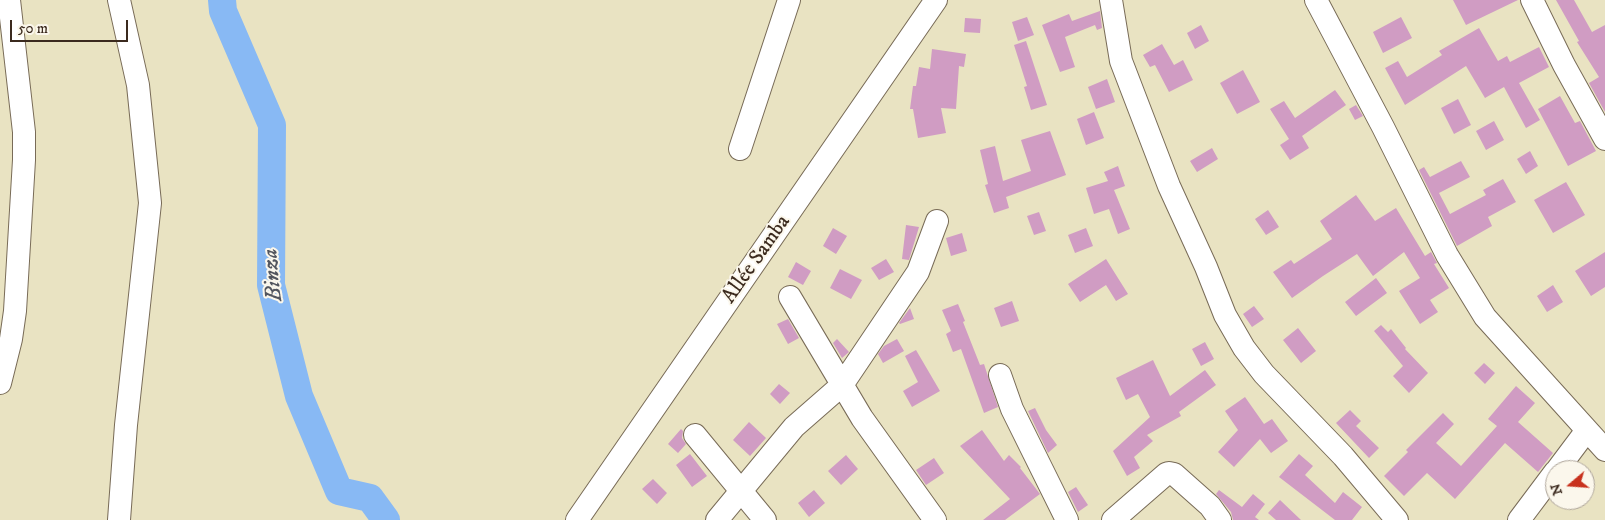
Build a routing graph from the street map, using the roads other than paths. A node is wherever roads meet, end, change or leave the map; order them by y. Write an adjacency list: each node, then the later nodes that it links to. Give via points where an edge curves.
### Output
1 (9, 0): 13 (street, via 24,132 24,160 15,311)
2 (119, 0): 21 (street, via 138,85 150,202)
3 (789, 0): 9 (street)
4 (936, 0): 22 (street, Allée Samba)
5 (1111, 0): 29 (street, via 1121,61 1169,186 1225,316 1264,374 1343,456)
6 (1316, 0): 15 (street, via 1447,255 1485,317)
7 (1532, 0): 8 (street)
8 (1605, 139)
9 (740, 149)
10 (937, 221): 14 (street, via 918,272)
11 (790, 297): 14 (street)
12 (1000, 375): 26 (street, via 1012,409)
13 (0, 383)
14 (842, 385): 20 (street, via 794,427); 25 (street)
15 (1587, 430): 17 (street); 18 (street)
16 (695, 435): 20 (street)
17 (1605, 450)
18 (1564, 460)
19 (1545, 486): 30 (street)
20 (741, 491): 23 (street); 24 (street)
21 (119, 520)
22 (577, 520)
23 (717, 520)
24 (765, 520)
25 (935, 520)
26 (1067, 520)
27 (1113, 520): 28 (street, via 1170,473 1210,506)
28 (1220, 520)
29 (1397, 520)
30 (1519, 520)

